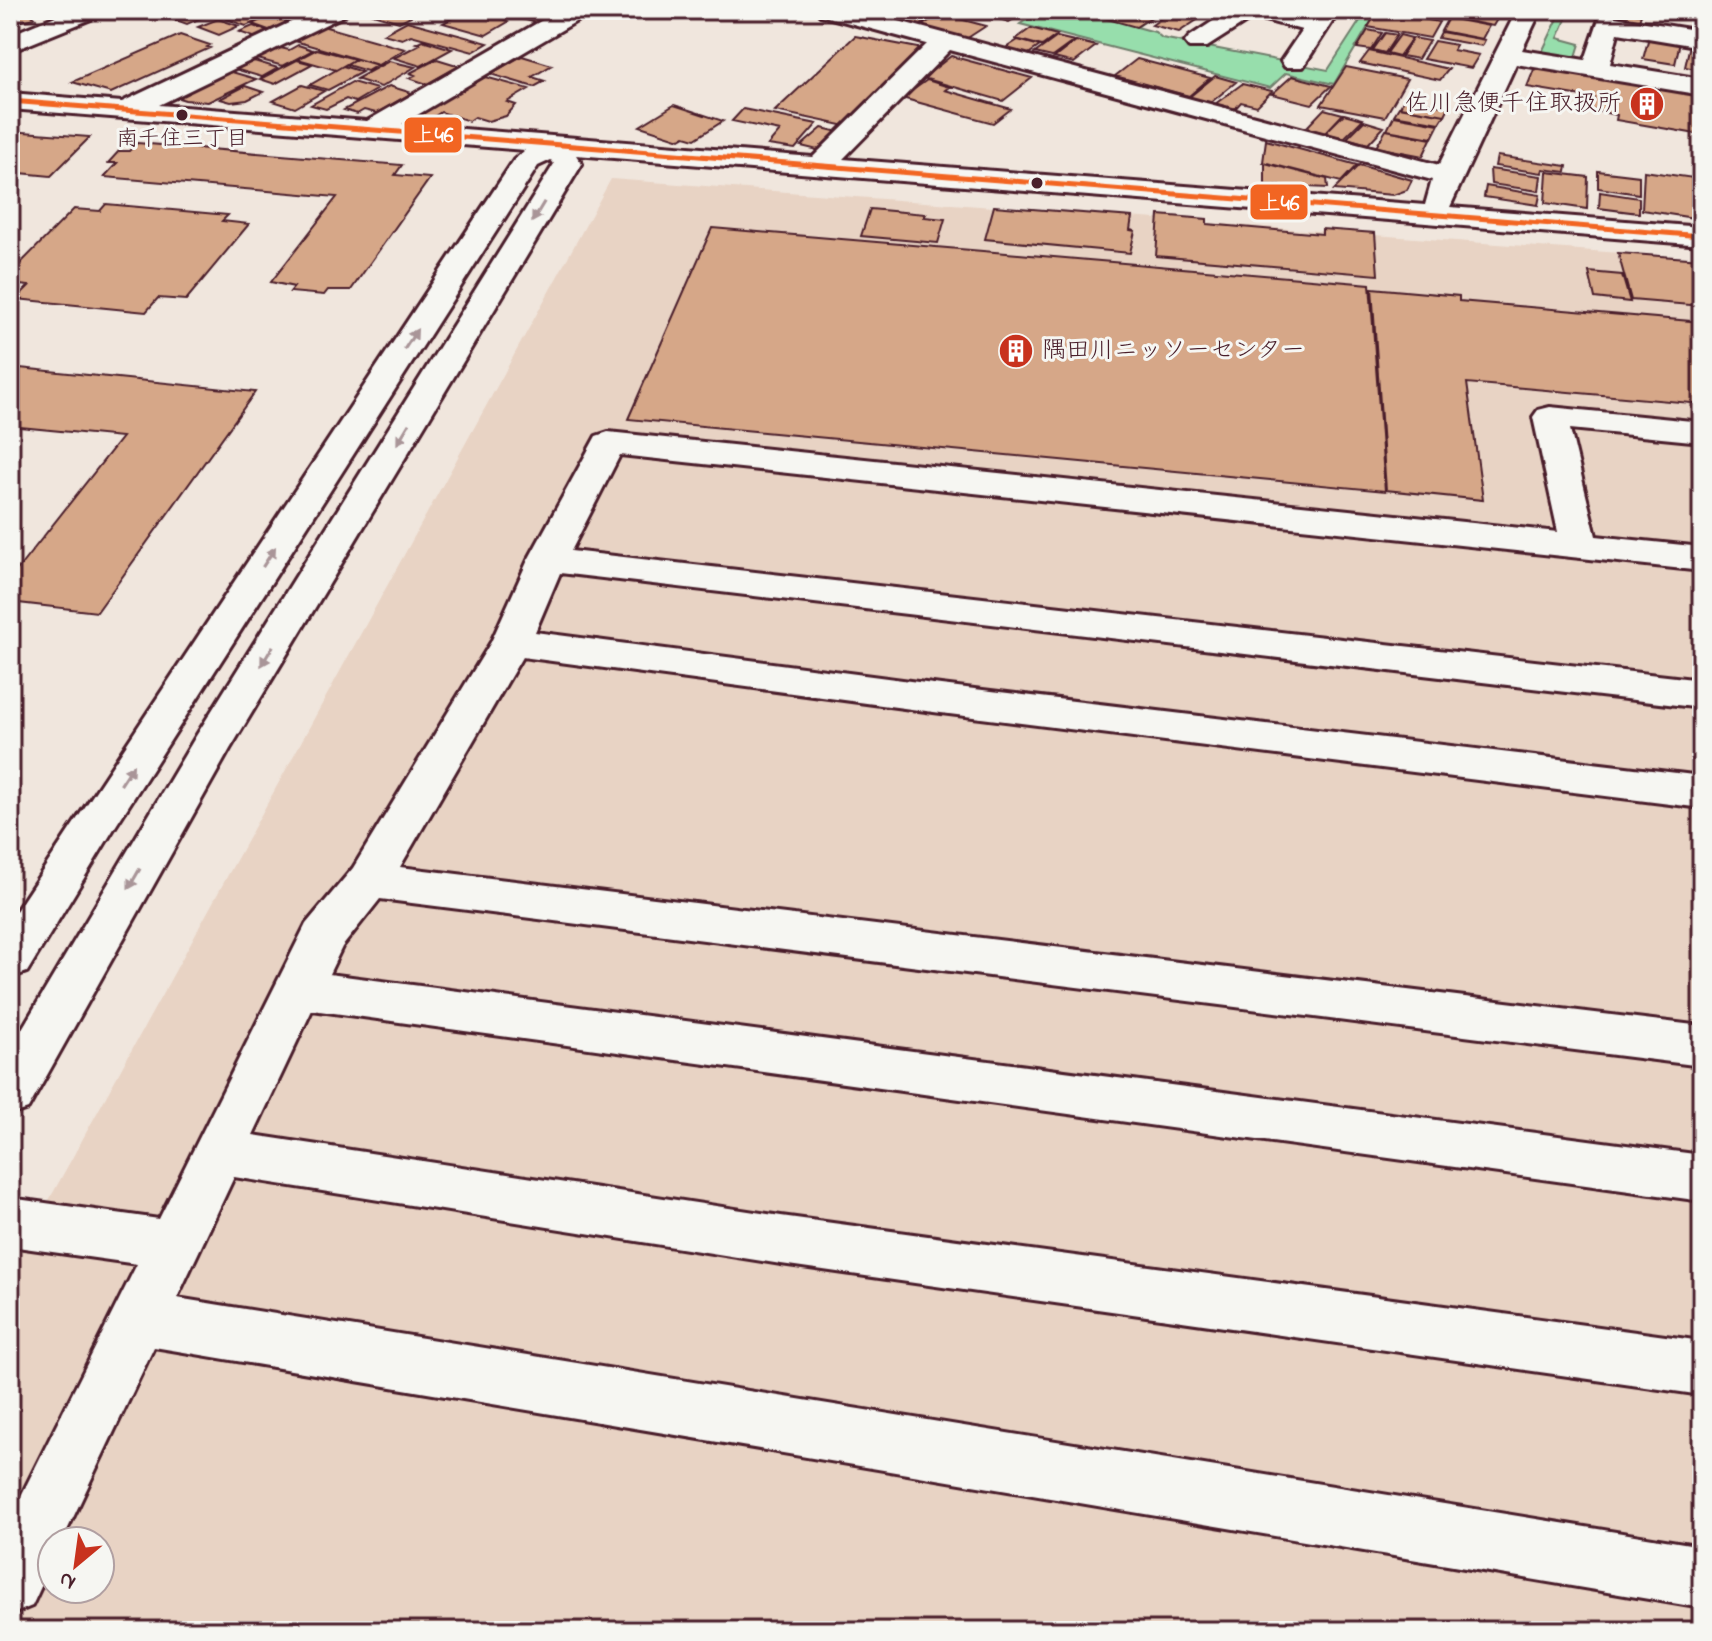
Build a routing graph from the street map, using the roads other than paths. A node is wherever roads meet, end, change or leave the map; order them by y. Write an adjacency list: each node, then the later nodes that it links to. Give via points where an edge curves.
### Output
1 (92, 10): 12 (street)
2 (336, 10): 18 (street)
3 (578, 10): 19 (street)
4 (829, 10): 10 (street)
5 (1247, 10): 11 (street)
6 (1257, 10): 8 (street)
7 (1529, 10): 13 (street)
8 (1323, 18): 14 (street)
9 (1702, 39): 15 (street, via 1608,24)
10 (945, 41): 21 (street); 22 (street)
11 (1198, 42)
12 (10, 44)
13 (1506, 55): 15 (street); 22 (street)
14 (1294, 61)
15 (1595, 70): 16 (street)
16 (1702, 87)
17 (10, 101): 18 (street)
18 (127, 110): 19 (street)
19 (370, 131): 20 (street)
20 (556, 146): 21 (street); 33 (street, one-way to 20, via 528,160); 36 (street, one-way to 36, via 568,164 211,746)
21 (820, 166): 23 (street)
22 (1448, 176): 23 (street)
23 (1434, 215): 24 (street)
24 (1702, 236)
25 (1702, 432): 26 (street, via 1550,417)
26 (1580, 546): 27 (street); 28 (street, via 608,443)
27 (1702, 559)
28 (547, 560): 29 (street); 30 (street)
29 (511, 642): 31 (street); 32 (street)
30 (1702, 694)
31 (1702, 792)
32 (369, 880): 34 (street, via 323,937); 35 (street)
33 (10, 959)
34 (298, 989): 37 (street); 38 (street)
35 (1702, 1046)
36 (10, 1094)
37 (219, 1152): 40 (street); 42 (street, via 781,1240)
38 (1702, 1178)
39 (10, 1222): 40 (street)
40 (174, 1245): 41 (street)
41 (138, 1318): 43 (street); 44 (street)
42 (1702, 1368)
43 (1702, 1577)
44 (10, 1584)

